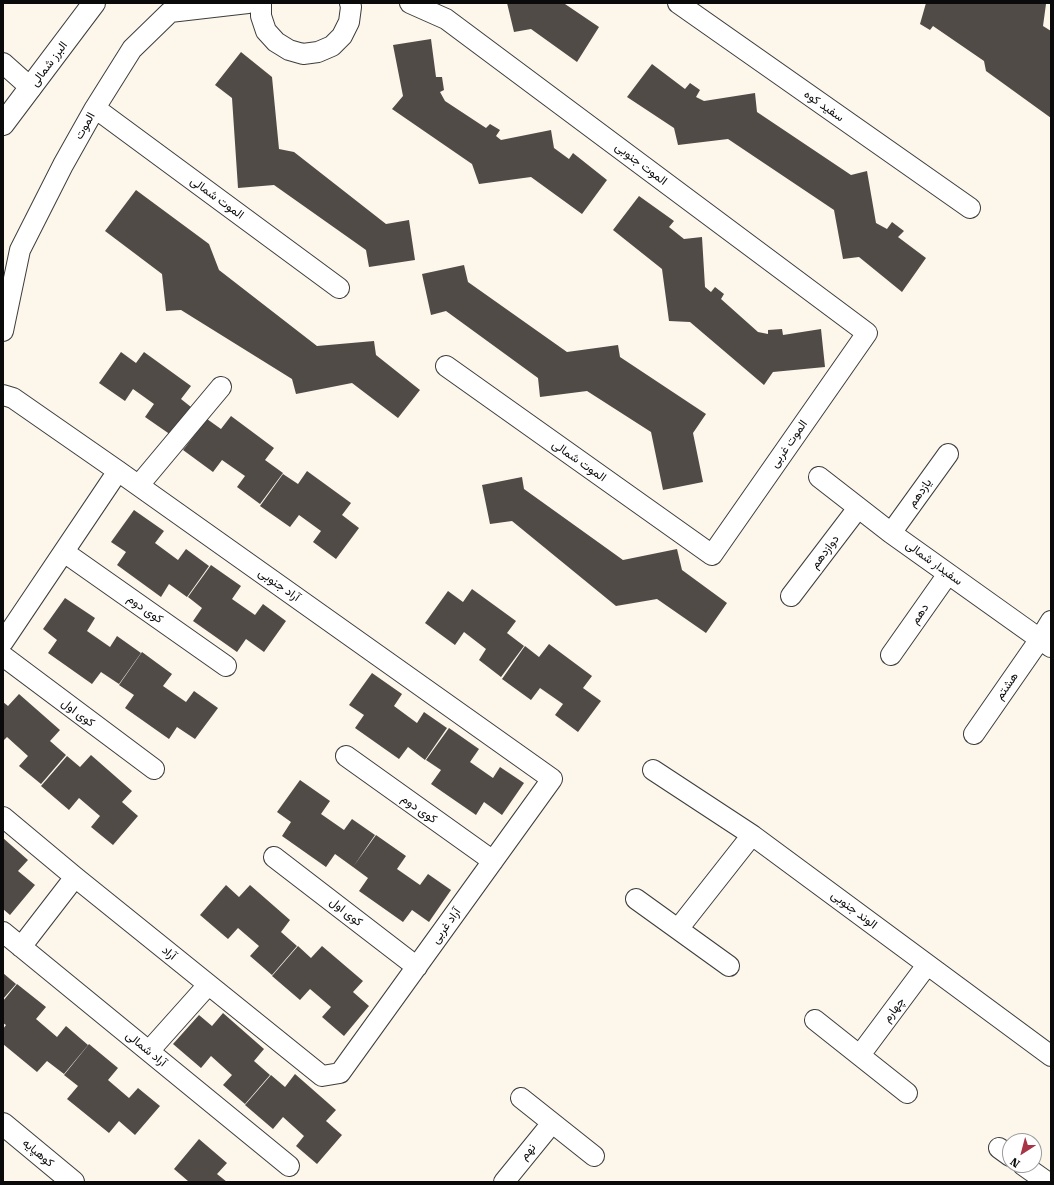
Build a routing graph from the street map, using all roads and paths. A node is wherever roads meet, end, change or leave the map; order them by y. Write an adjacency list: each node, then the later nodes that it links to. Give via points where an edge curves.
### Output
1 (94, 3): 8 (street, البرز شمالی)
2 (248, 3): 9 (street, الموت, via 170,12 132,49)
3 (261, 3): 4 (street, via 266,31 276,42 289,50 303,54 318,52 332,46 342,36 349,22)
4 (350, 3)
5 (410, 3): 14 (street, الموت جنوبی, via 446,19)
6 (678, 3): 11 (street, سفید کوه)
7 (3, 64): 8 (street)
8 (31, 88): 10 (street, البرز شمالی)
9 (95, 108): 12 (street, الموت شمالی); 13 (street, الموت, via 20,250)
10 (3, 124)
11 (970, 208)
12 (339, 288)
13 (3, 331)
14 (867, 333): 25 (street, الموت غربی)
15 (446, 366): 25 (street, الموت شمالی)
16 (221, 387): 21 (street)
17 (3, 395): 19 (street, آراد جنوبی, via 13,398)
18 (948, 454): 23 (street, یازدهم)
19 (118, 471): 21 (street, آراد جنوبی); 24 (street)
20 (819, 477): 22 (street, سفیدار شمالی)
21 (139, 486): 38 (street, آراد جنوبی)
22 (858, 508): 23 (street, سفیدار شمالی); 27 (street, دوازدهم)
23 (892, 533): 26 (street, سفیدار شمالی)
24 (64, 552): 29 (street); 33 (street, کوی دوم)
25 (712, 555)
26 (948, 574): 30 (street, سفیدار شمالی); 31 (street, دهم)
27 (791, 596)
28 (1051, 622): 30 (street)
29 (3, 642)
30 (1046, 643): 34 (street, هشتم)
31 (891, 655)
32 (3, 656): 36 (street, کوی اول)
33 (226, 666)
34 (974, 734)
35 (346, 756): 42 (street, کوی دوم)
36 (154, 769)
37 (653, 770): 40 (street, الوند جنوبی)
38 (552, 779): 42 (street, آراد غربی)
39 (3, 816): 43 (street, آراد)
40 (752, 835): 45 (street); 48 (street, الوند جنوبی)
41 (274, 857): 50 (street, کوی اول)
42 (493, 861): 50 (street, آراد غربی)
43 (75, 877): 47 (street); 51 (street, آراد)
44 (636, 899): 45 (street)
45 (678, 929): 49 (street)
46 (3, 932): 47 (street, آراد شمالی)
47 (21, 947): 53 (street, آراد شمالی)
48 (927, 965): 54 (street, چهارم); 55 (street, الوند جنوبی)
49 (729, 966)
50 (417, 967): 56 (street, آراد غربی)
51 (208, 985): 53 (street); 56 (street, آراد, via 322,1076)
52 (815, 1020): 54 (street)
53 (149, 1051): 62 (street, آراد شمالی)
54 (860, 1055): 57 (street)
55 (1051, 1056)
56 (340, 1073)
57 (907, 1094)
58 (521, 1098): 59 (street)
59 (552, 1123): 61 (street); 64 (street, نهم)
60 (3, 1124): 63 (street, کوهپایه)
61 (594, 1156)
62 (289, 1166)
63 (73, 1182)
64 (504, 1182)

